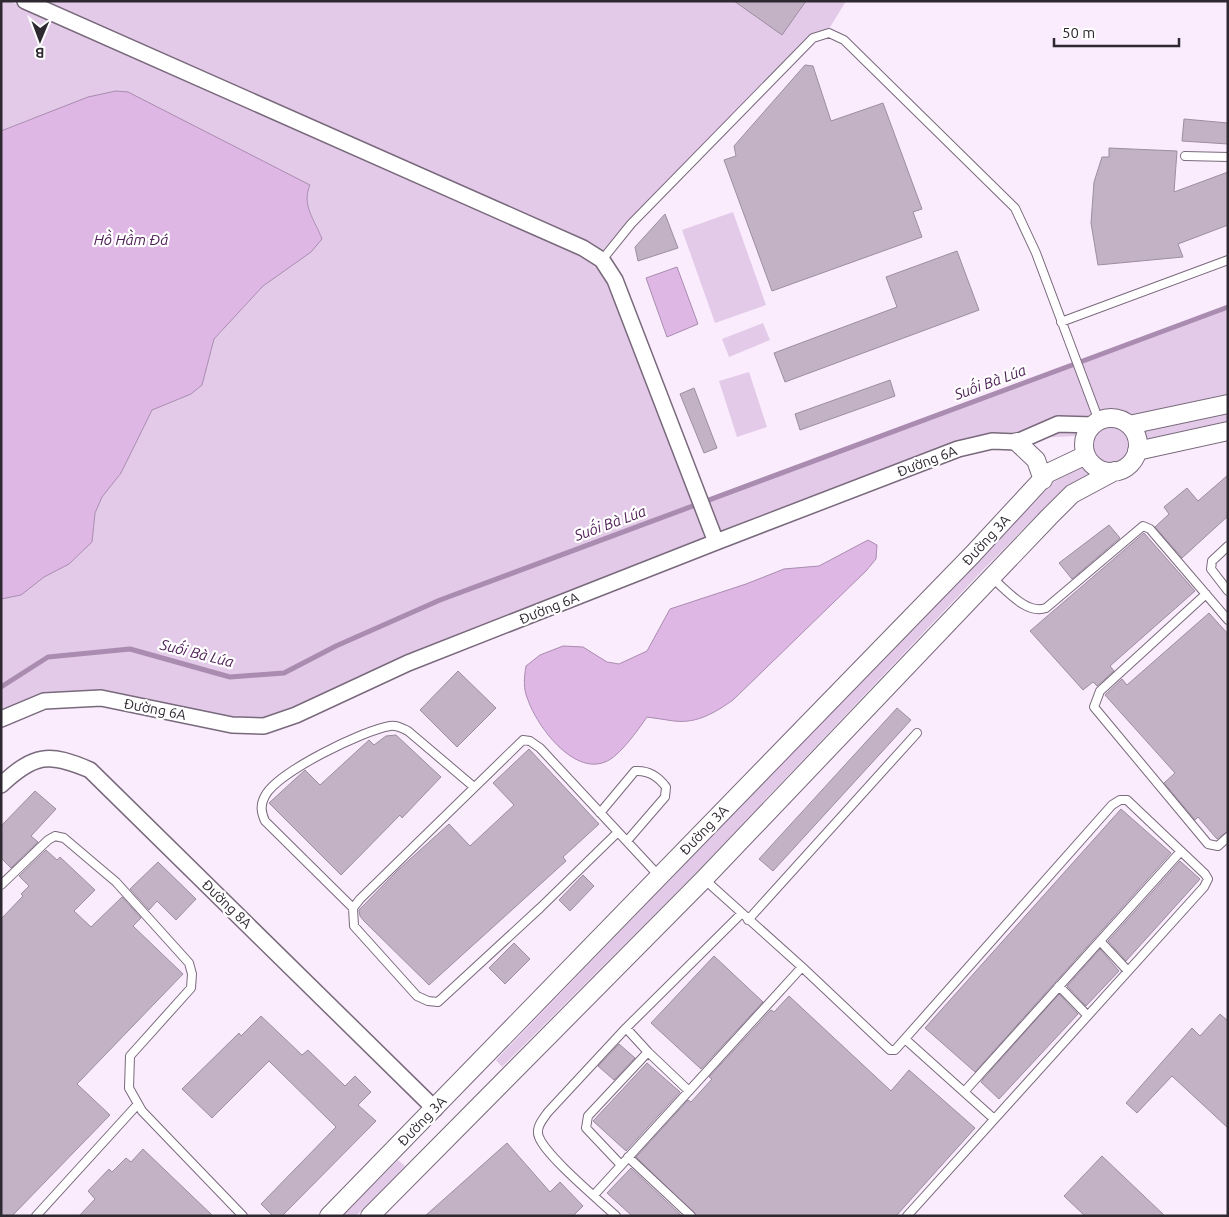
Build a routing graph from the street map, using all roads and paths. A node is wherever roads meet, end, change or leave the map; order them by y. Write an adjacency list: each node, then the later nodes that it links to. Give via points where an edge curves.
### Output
1 (25, 1): 4 (street, via 583,248)
2 (1185, 156): 3 (lane)
3 (1228, 157)
4 (602, 260): 6 (lane, via 631,224 813,38 829,33 844,40 1015,208 1036,253); 16 (street, via 615,280)
5 (1228, 260): 6 (lane)
6 (1061, 322): 8 (lane, via 1086,384)
7 (1228, 404): 9 (street)
8 (1096, 423): 9 (street, via 1114,418); 11 (street, Đường 6A, via 1058,424); 13 (street, via 1085,435)
9 (1129, 425): 12 (street, via 1137,437)
10 (1228, 431): 12 (street)
11 (1018, 442): 15 (street, via 1036,460); 16 (street, Đường 6A, via 974,444)
12 (1137, 452): 14 (street, via 1129,465)
13 (1086, 455): 14 (street, via 1097,468); 15 (street, Đường 3A, via 1048,473)
14 (1115, 471): 18 (street, Đường 3A, via 1072,494)
15 (1043, 480): 31 (street, Đường 3A)
16 (716, 542): 22 (street, Đường 6A, via 408,663 296,715 264,726 232,725 101,698 44,702)
17 (1228, 546): 19 (lane, via 1212,561 1211,568)
18 (990, 577): 20 (lane, via 1030,609 1038,611 1046,608 1142,526 1150,529); 32 (street, Đường 3A)
19 (1228, 591)
20 (1206, 594): 21 (lane); 28 (lane, via 1100,691 1094,707 1208,844 1218,846)
21 (1228, 620)
22 (1, 719)
23 (917, 733): 36 (lane)
24 (1, 785): 48 (street, Đường 8A, via 21,766 43,758 67,760 90,770)
25 (474, 787): 26 (lane, via 523,740 530,740); 34 (lane); 34 (lane, via 408,731 391,726 370,732 297,767 266,794 261,806 264,821)
26 (600, 813): 27 (lane); 29 (lane, via 635,771 644,770 660,778 666,786 665,797)
27 (618, 832): 29 (lane); 34 (lane, via 438,1002 428,1002 417,996 354,926)
28 (1228, 837)
29 (627, 841): 31 (lane)
30 (1181, 851): 37 (lane); 39 (lane, via 1208,879); 43 (lane, via 1127,800 1112,805)
31 (659, 876): 48 (street, Đường 3A)
32 (704, 879): 35 (lane); 50 (street, Đường 3A)
33 (1, 885): 47 (lane, via 48,840 55,836 64,838 116,882 189,963 191,988 130,1056 129,1088)
34 (353, 908)
35 (741, 914): 36 (lane); 42 (lane)
36 (748, 920): 38 (lane)
37 (1100, 941): 39 (lane); 40 (lane)
38 (802, 967): 43 (lane, via 890,1050 898,1048); 45 (lane)
39 (1128, 971): 41 (lane)
40 (1059, 986): 41 (lane); 46 (lane)
41 (1087, 1015): 49 (lane)
42 (626, 1028): 44 (lane); 53 (lane, via 539,1125 538,1136 558,1161)
43 (905, 1039): 46 (lane)
44 (648, 1052): 45 (lane); 52 (lane, via 585,1122 586,1128)
45 (689, 1091): 51 (lane)
46 (964, 1092): 49 (lane)
47 (138, 1104): 54 (lane); 55 (lane)
48 (435, 1108): 50 (street); 56 (street, Đường 3A)
49 (993, 1118): 60 (lane)
50 (455, 1128): 57 (street, Đường 3A)
51 (628, 1158): 52 (lane); 59 (lane)
52 (621, 1165): 53 (lane)
53 (594, 1195): 58 (lane)
54 (36, 1216)
55 (243, 1216)
56 (329, 1216)
57 (370, 1216)
58 (616, 1216)
59 (691, 1216)
60 (907, 1216)

